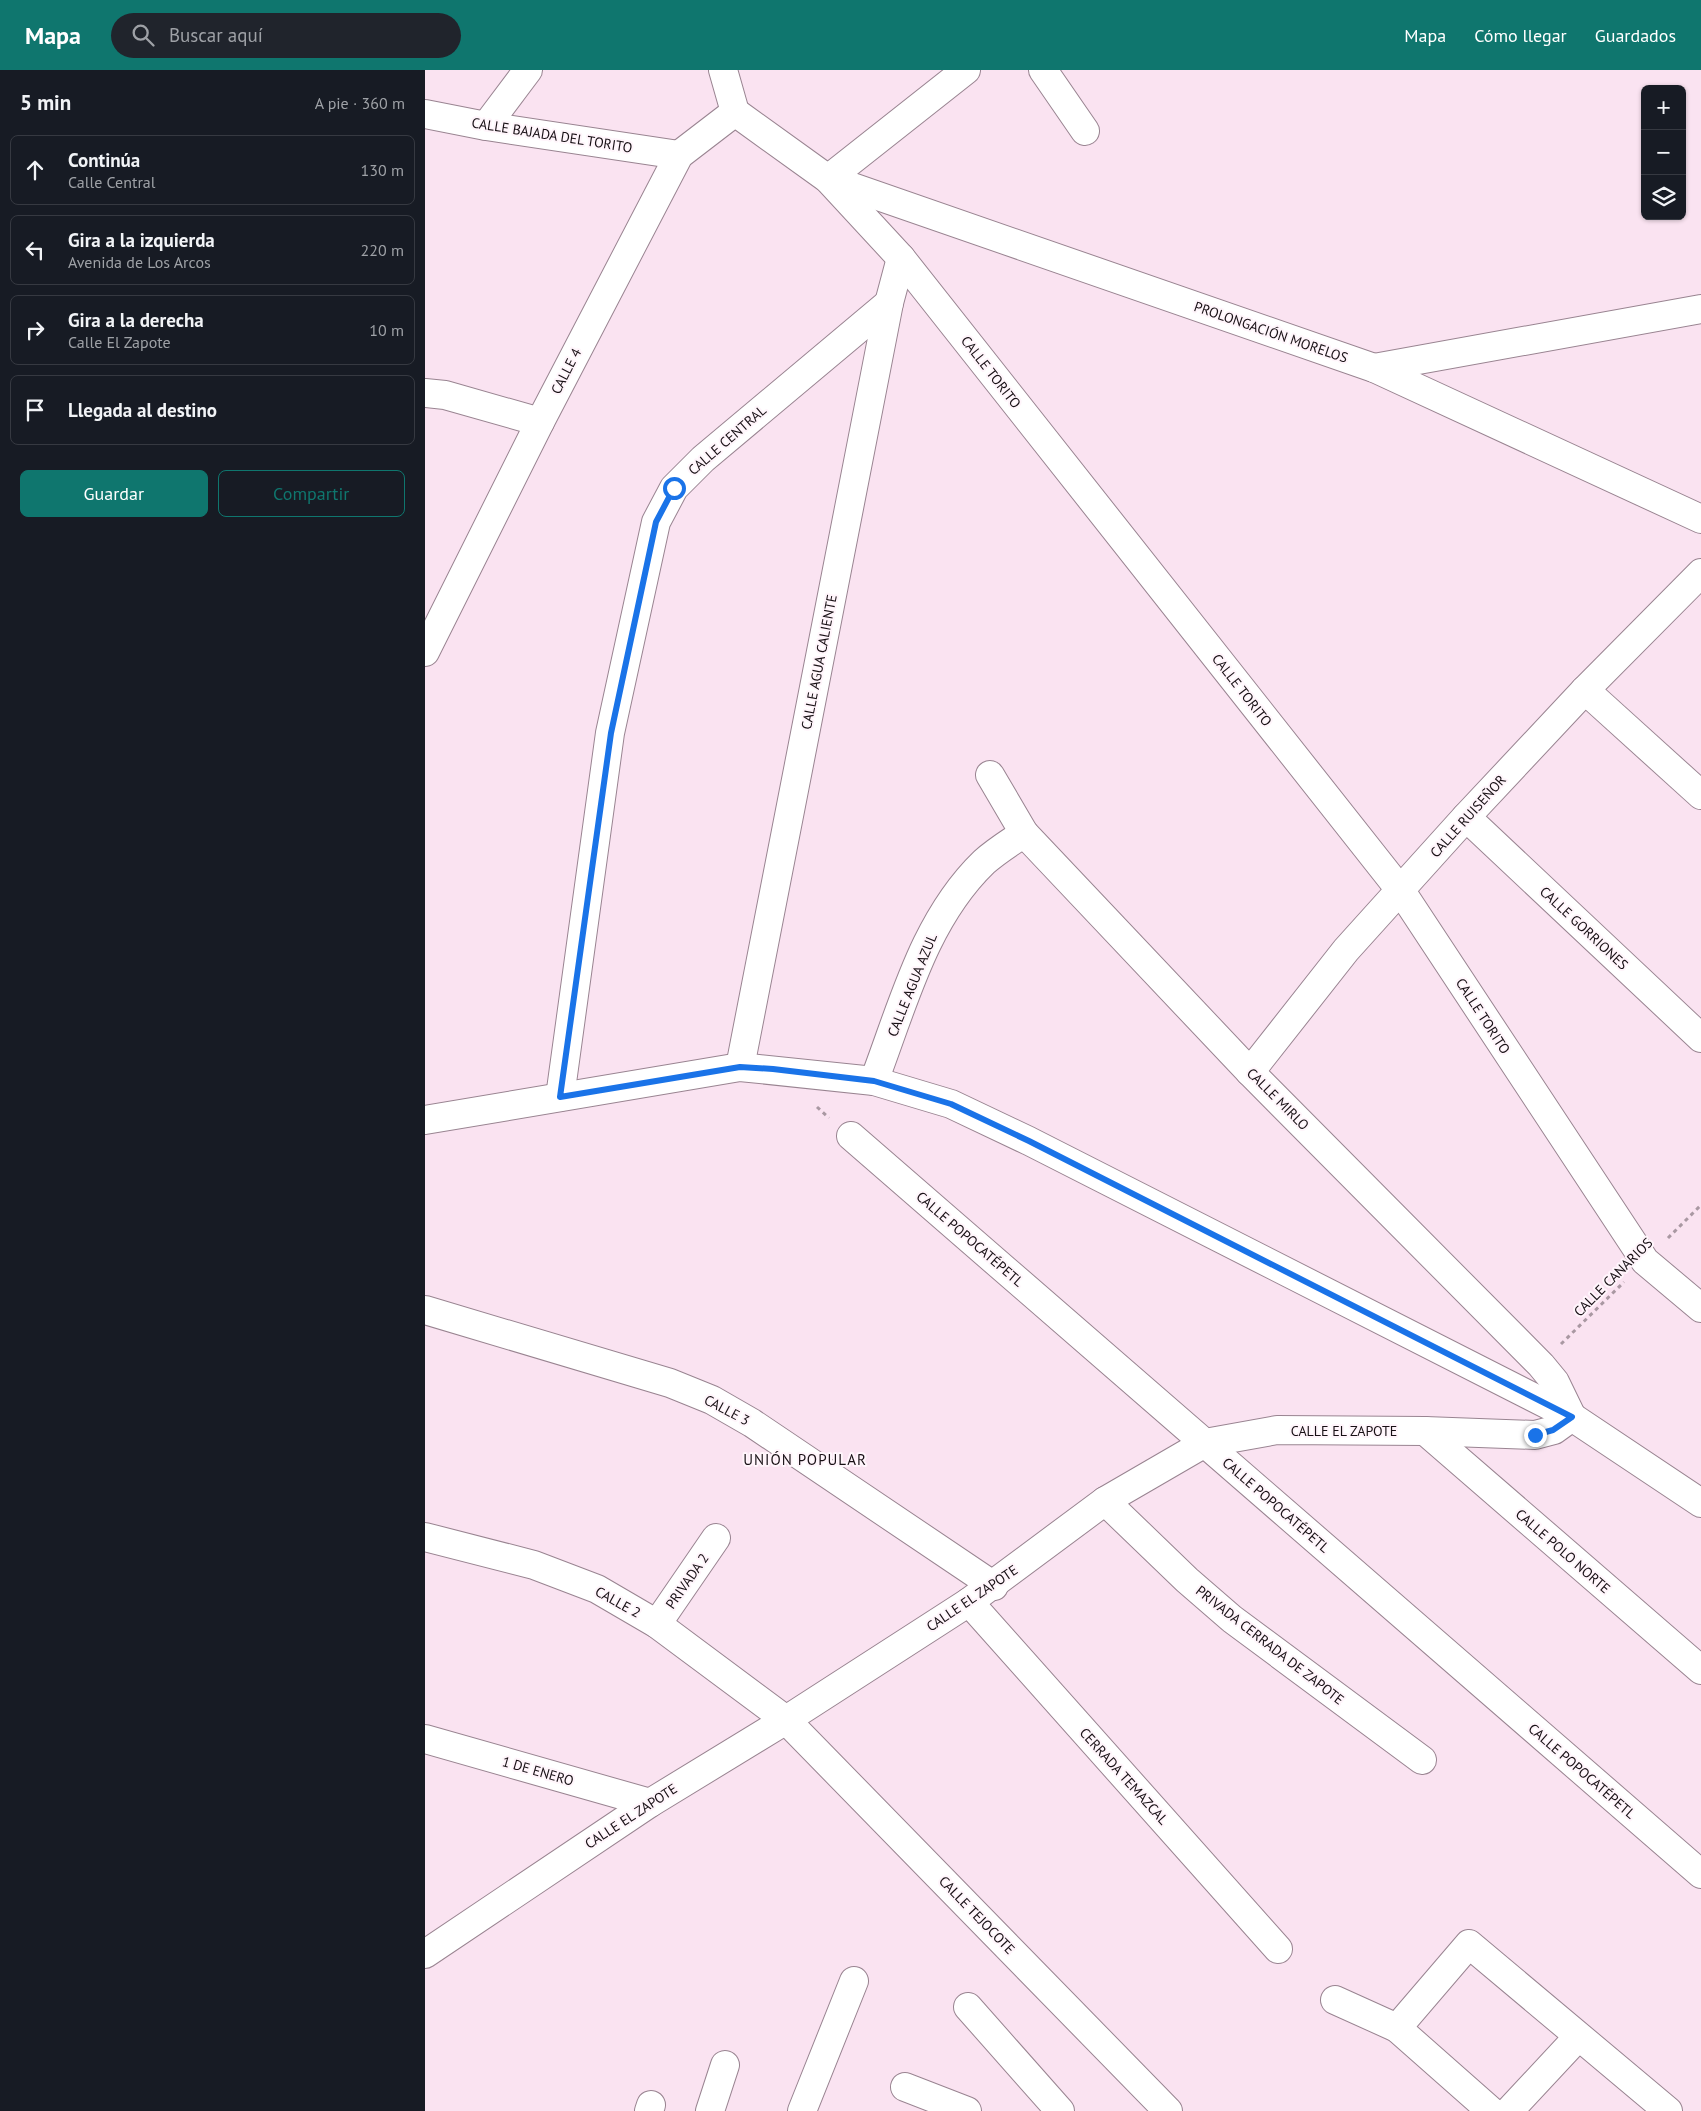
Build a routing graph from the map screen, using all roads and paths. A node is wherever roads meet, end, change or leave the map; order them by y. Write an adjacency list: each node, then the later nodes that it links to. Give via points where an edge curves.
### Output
1 (528, 70): 7 (street)
2 (966, 70): 10 (street)
3 (1043, 70): 8 (street)
4 (726, 72): 5 (street)
5 (735, 112): 9 (street, CALLE 4); 10 (street, CALLE TORITO)
6 (425, 114): 7 (street, CALLE BAJADA DEL TORITO)
7 (486, 126): 9 (street, CALLE BAJADA DEL TORITO)
8 (1085, 131)
9 (679, 155): 16 (street, CALLE 4)
10 (828, 179): 11 (street, CALLE TORITO); 14 (street, PROLONGACIÓN MORELOS)
11 (901, 258): 12 (street, CALLE AGUA CALIENTE); 25 (street, CALLE TORITO)
12 (889, 303): 27 (street, CALLE AGUA CALIENTE); 30 (street, CALLE CENTRAL, via 703,459 674,488 656,522 611,733)
13 (1701, 309): 14 (street)
14 (1374, 368): 17 (street, PROLONGACIÓN MORELOS)
15 (425, 393): 16 (street, via 445,395)
16 (540, 422): 19 (street, CALLE 4)
17 (1701, 519)
18 (1701, 573): 20 (street, CALLE RUISEÑOR)
19 (425, 652)
20 (1585, 690): 22 (street); 23 (street, CALLE RUISEÑOR)
21 (991, 774): 24 (street, CALLE MIRLO)
22 (1701, 794)
23 (1466, 817): 25 (street, CALLE RUISEÑOR); 26 (street, CALLE GORRIONES)
24 (1024, 833): 28 (street, CALLE MIRLO); 29 (street, CALLE AGUA AZUL, via 985,862 953,898 928,939)
25 (1401, 892): 28 (street, CALLE RUISEÑOR, via 1346,950); 34 (street, CALLE TORITO)
26 (1701, 1038)
27 (740, 1067): 29 (street); 30 (street)
28 (1250, 1072): 37 (street, CALLE MIRLO)
29 (874, 1081): 38 (street, via 951,1104 1029,1141)
30 (560, 1097): 31 (street)
31 (425, 1124)
32 (851, 1136): 40 (street, CALLE POPOCATÉPETL)
33 (1701, 1206): 34 (path, CALLE CANARIOS)
34 (1645, 1261): 35 (street, CALLE TORITO); 37 (path, CALLE CANARIOS)
35 (1701, 1308)
36 (425, 1310): 45 (street, CALLE 3, via 670,1383 712,1400 752,1423)
37 (1541, 1365): 38 (street, CALLE MIRLO, via 1555,1382)
38 (1572, 1417): 39 (street, CALLE EL ZAPOTE, via 1553,1430 1535,1435); 42 (street)
39 (1425, 1431): 40 (street, CALLE EL ZAPOTE, via 1277,1430); 48 (street, CALLE POLO NORTE)
40 (1205, 1443): 41 (street, CALLE EL ZAPOTE); 53 (street, CALLE POPOCATÉPETL)
41 (1105, 1501): 45 (street, CALLE EL ZAPOTE); 51 (street, PRIVADA CERRADA DE ZAPOTE, via 1232,1619)
42 (1701, 1504)
43 (425, 1537): 47 (street, CALLE 2, via 534,1565 597,1589)
44 (717, 1538): 47 (street, PRIVADA 2)
45 (994, 1586): 46 (street, CALLE EL ZAPOTE)
46 (969, 1602): 49 (street, CALLE EL ZAPOTE); 54 (street, CERRADA TEMAZCAL)
47 (657, 1624): 49 (street, CALLE 2)
48 (1701, 1670)
49 (786, 1720): 52 (street, CALLE EL ZAPOTE); 67 (street, CALLE TEJOCOTE)
50 (425, 1739): 52 (street, 1 DE ENERO)
51 (1422, 1760)
52 (650, 1803): 55 (street, CALLE EL ZAPOTE)
53 (1701, 1874)
54 (1278, 1949)
55 (425, 1954)
56 (854, 1981): 64 (street)
57 (1335, 2000): 59 (street)
58 (968, 2007): 66 (street)
59 (1397, 2028): 60 (street, via 1469,1944); 68 (street)
60 (1578, 2037): 69 (street); 70 (street)
61 (725, 2065): 63 (street)
62 (905, 2087): 65 (street)
63 (710, 2111)
64 (802, 2111)
65 (967, 2111)
66 (1060, 2111)
67 (1168, 2111)
68 (1491, 2111)
69 (1509, 2111)
70 (1668, 2111)

